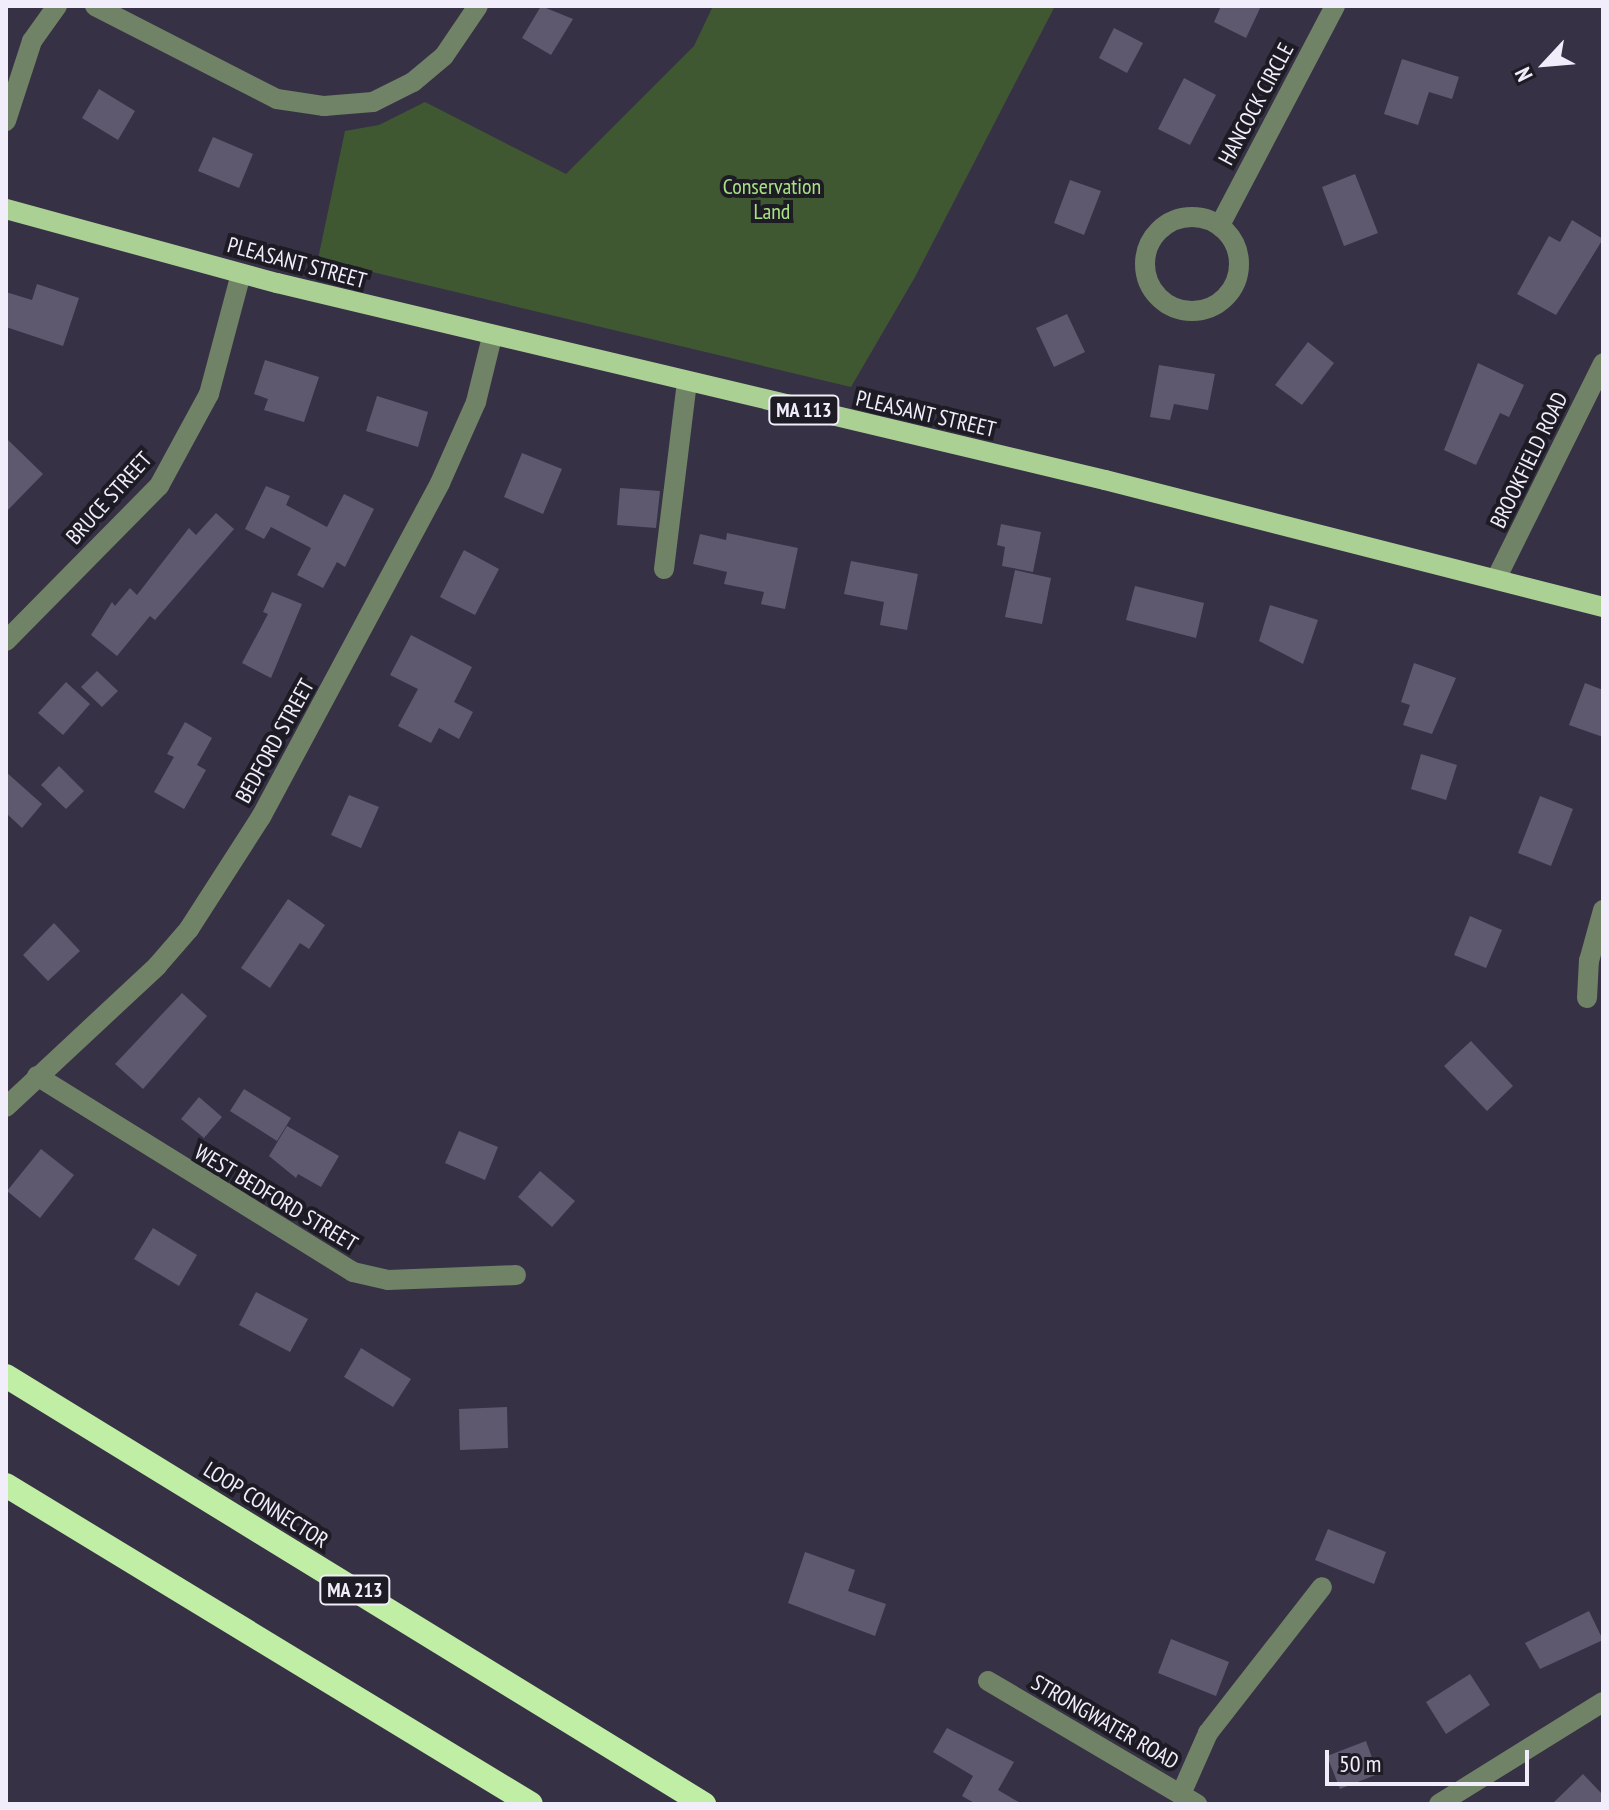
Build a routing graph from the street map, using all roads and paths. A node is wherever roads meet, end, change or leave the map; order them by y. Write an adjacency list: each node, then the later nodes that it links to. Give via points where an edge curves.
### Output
1 (57, 6): 5 (street, via 32,41)
2 (95, 6): 3 (street, via 277,99 324,106 373,102 413,82 444,56)
3 (478, 6)
4 (1335, 6): 7 (street, HANCOCK CIRCLE)
5 (6, 121)
6 (6, 209): 8 (main road, PLEASANT STREET / MA 113)
7 (1220, 225): 7 (street, via 1193,216 1178,218 1154,235 1147,248 1146,277 1164,302 1196,312 1225,298 1235,285 1238,252)
8 (241, 274): 9 (main road, PLEASANT STREET / MA 113); 15 (street, BRUCE STREET, via 209,394 159,486)
9 (492, 337): 11 (main road, PLEASANT STREET / MA 113); 18 (street, BEDFORD STREET, via 476,402 440,483 261,817 173,948)
10 (1603, 363): 13 (street, BROOKFIELD ROAD)
11 (687, 381): 12 (street); 13 (main road, PLEASANT STREET / MA 113)
12 (664, 569)
13 (1496, 579): 14 (main road, PLEASANT STREET / MA 113)
14 (1603, 607)
15 (6, 641)
16 (1603, 910): 17 (street, via 1589,961)
17 (1587, 998)
18 (37, 1076): 19 (street, BEDFORD STREET); 20 (street, WEST BEDFORD STREET, via 353,1272 388,1280)
19 (6, 1107)
20 (516, 1275)
21 (6, 1376): 28 (highway, LOOP CONNECTOR / MA 213)
22 (6, 1485): 27 (highway)
23 (1322, 1587): 26 (street, via 1208,1733)
24 (988, 1681): 26 (street, STRONGWATER ROAD)
25 (1603, 1702): 29 (street)
26 (1189, 1799)
27 (531, 1804)
28 (704, 1804)
29 (1439, 1804)

